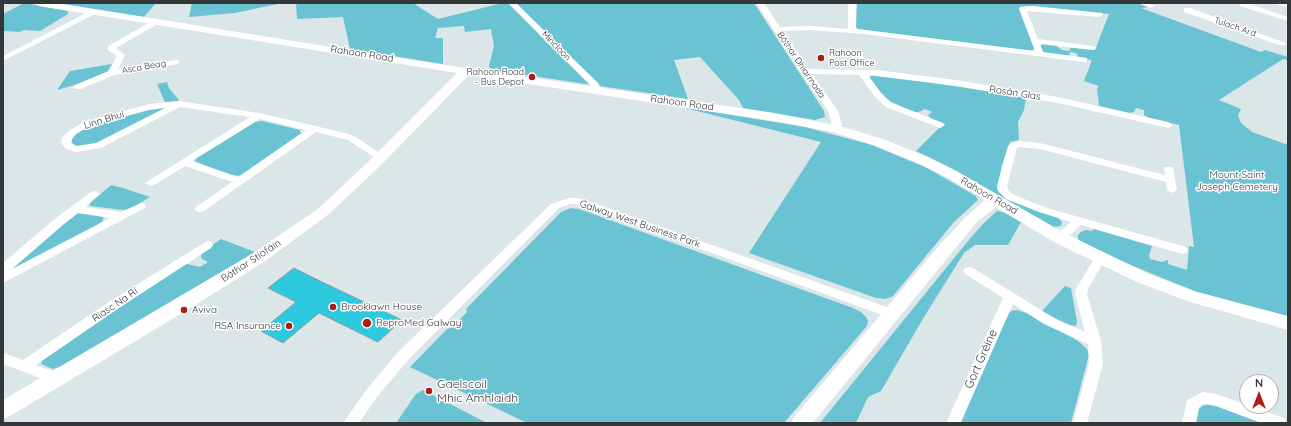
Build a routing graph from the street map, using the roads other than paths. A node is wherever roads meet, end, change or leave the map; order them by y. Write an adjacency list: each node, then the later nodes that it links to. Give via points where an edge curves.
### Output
1 (39, 3): 13 (street, Rahoon Road)
2 (512, 3): 32 (street, Mincloon)
3 (760, 3): 17 (street, Bóthar Dhiarmada)
4 (852, 3): 18 (street)
5 (1141, 3): 10 (street)
6 (1270, 3): 11 (street)
7 (1281, 3): 9 (street)
8 (1243, 4): 11 (street)
9 (1288, 5)
10 (1151, 6)
11 (1258, 9): 15 (street)
12 (1187, 10): 20 (street, Tulach Ard)
13 (95, 12): 16 (street, Rahoon Road); 24 (street)
14 (1098, 16): 19 (street, via 1024,8)
15 (1288, 19)
16 (157, 22): 27 (street, Rahoon Road); 30 (street, Asca Beag, via 111,48 121,55)
17 (777, 29): 18 (street); 28 (street, Bóthar Dhiarmada)
18 (852, 31): 23 (street)
19 (1035, 41): 21 (street, via 1063,47); 23 (street)
20 (1285, 42): 22 (street, Tulach Ard)
21 (1093, 48)
22 (1272, 50)
23 (1040, 54): 25 (street, via 1073,56)
24 (3, 59)
25 (1084, 60)
26 (175, 62): 30 (street, Asca Beag)
27 (466, 71): 32 (street, Rahoon Road); 39 (street, Bóthar Stiofáin)
28 (806, 71): 29 (street, Rosán Glas); 38 (street, Bóthar Dhiarmada, via 832,111 837,125)
29 (861, 72): 35 (street, via 889,105); 36 (street, Rosán Glas, via 956,83 1058,100)
30 (112, 73): 31 (street, Asca Beag)
31 (78, 87)
32 (598, 90): 38 (street, Rahoon Road, via 795,120)
33 (179, 104): 33 (street, Linn Bhuí, via 149,107 87,124 73,132 66,143 76,148 98,146); 34 (street, Linn Bhuí)
34 (259, 116): 37 (street, Linn Bhuí); 40 (street)
35 (940, 125)
36 (1168, 125)
37 (314, 128): 39 (street, Linn Bhuí, via 351,138); 42 (street)
38 (835, 129): 45 (street, Rahoon Road, via 920,159)
39 (381, 157): 64 (street, Bóthar Stiofáin, via 328,208 258,258)
40 (184, 162): 42 (street); 43 (street)
41 (1169, 169): 50 (street, via 1171,185 1049,148 1023,144 1013,146 1002,186 1003,191 1010,197)
42 (240, 181): 48 (street)
43 (150, 183)
44 (95, 194): 47 (street)
45 (995, 200): 51 (street, Rahoon Road); 59 (street, via 973,218)
46 (141, 206): 49 (street)
47 (75, 209): 49 (street); 55 (street)
48 (200, 209)
49 (122, 216): 57 (street)
50 (1078, 221): 51 (street); 53 (street)
51 (1060, 238): 54 (street, Rahoon Road)
52 (207, 245): 63 (street, Riasc Na Rí)
53 (1182, 250)
54 (1100, 258): 60 (street, Rahoon Road, via 1174,290); 61 (street, via 1082,289)
55 (3, 270)
56 (969, 271): 58 (street)
57 (3, 279)
58 (1010, 296): 61 (street, via 1050,321); 68 (street, Gort Gréine)
59 (893, 314): 66 (street, Galway West Business Park, via 598,208 569,201 555,206 404,355); 67 (street)
60 (1288, 323)
61 (1094, 341): 69 (street, via 1096,364)
62 (3, 358): 63 (street)
63 (24, 366): 64 (street)
64 (56, 378): 65 (street, Bóthar Stiofáin)
65 (3, 410)
66 (350, 423)
67 (801, 423)
68 (954, 423)
69 (1080, 423)
70 (1189, 423): 71 (street, via 1192,404 1203,398 1216,400)
71 (1279, 423)

